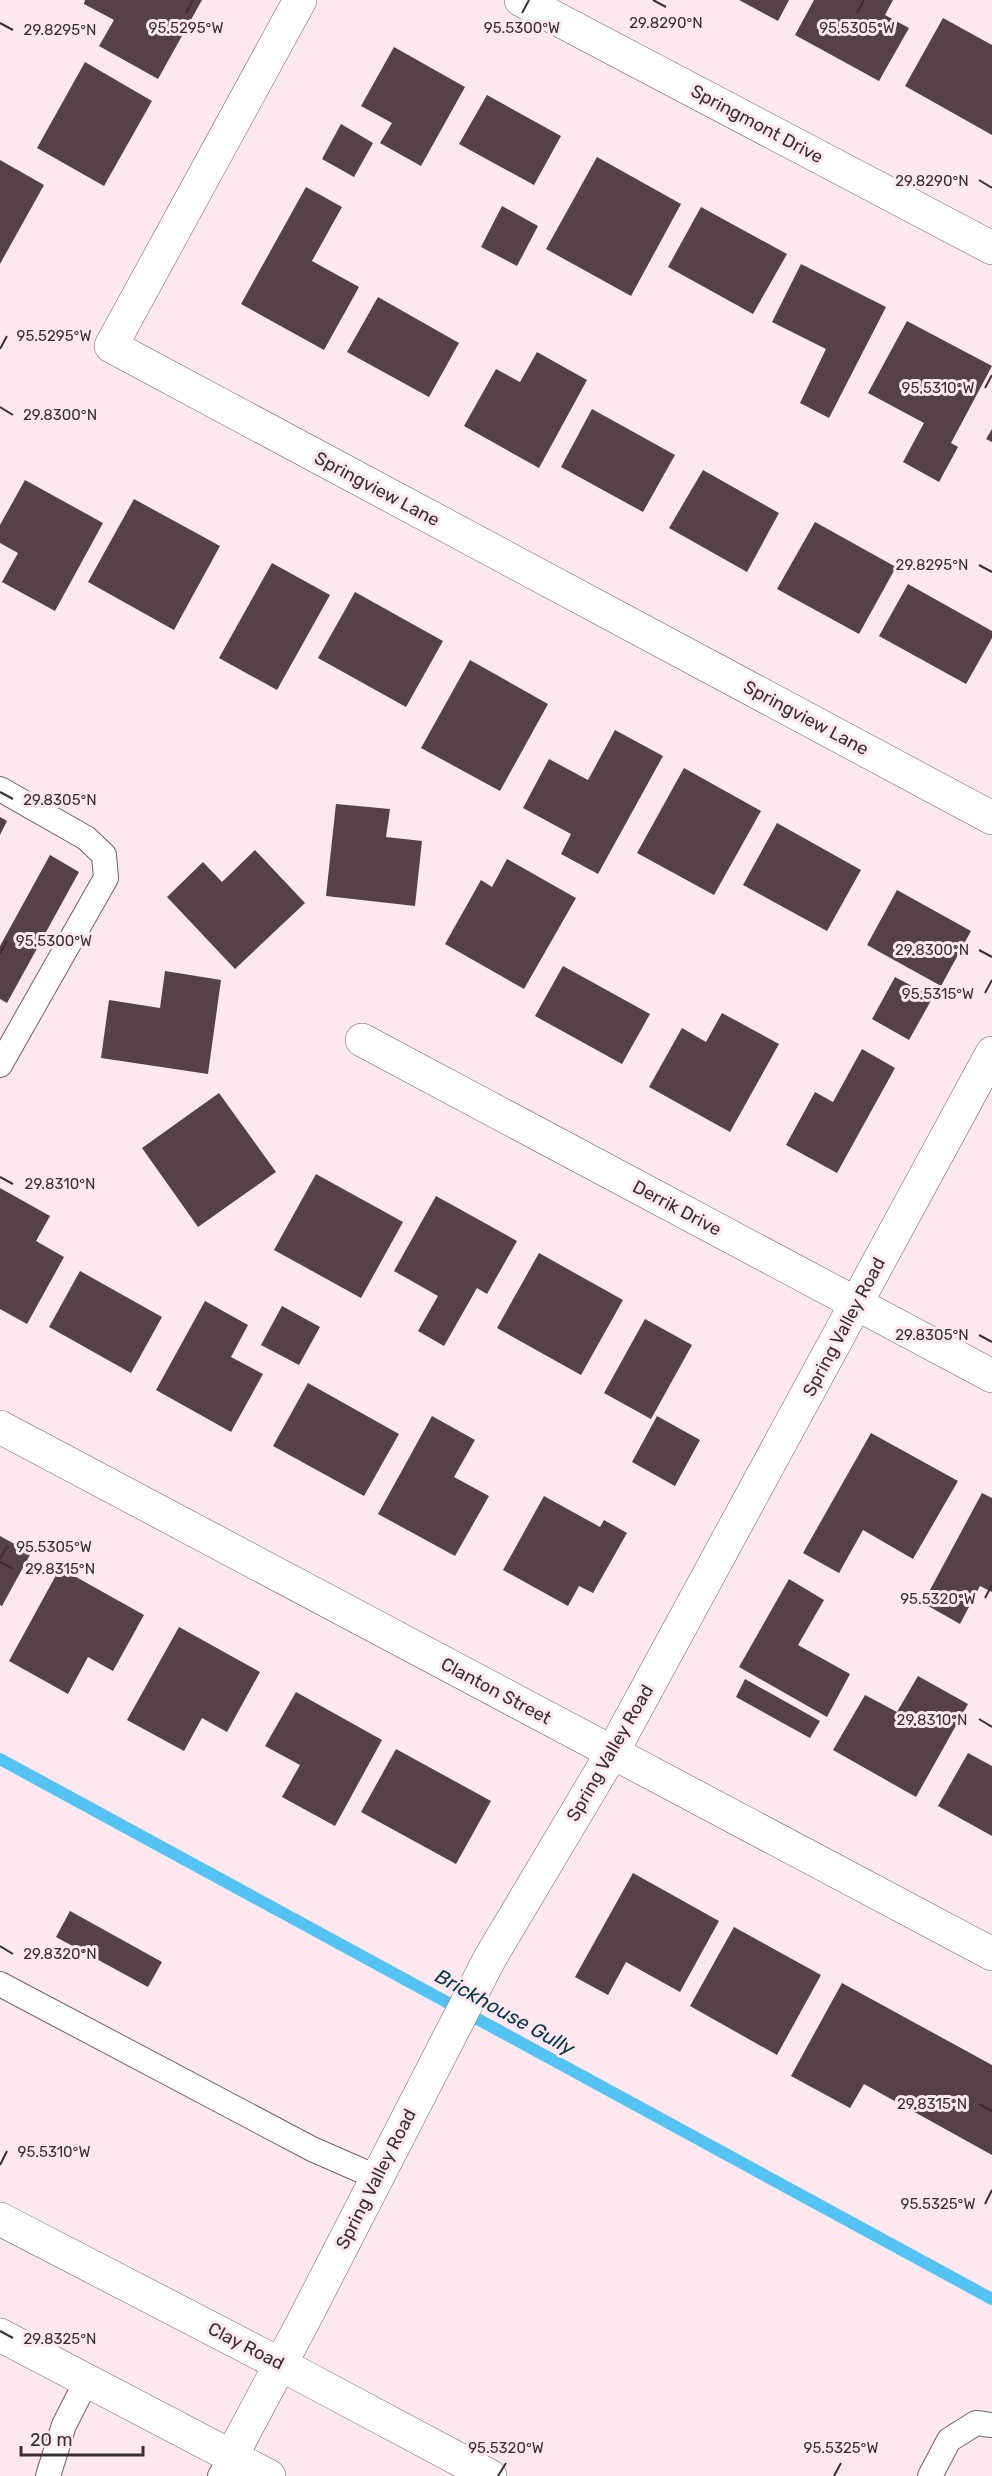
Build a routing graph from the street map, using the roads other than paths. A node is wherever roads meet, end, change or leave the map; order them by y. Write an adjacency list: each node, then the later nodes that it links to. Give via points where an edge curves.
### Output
1 (300, 0): 5 (street, Springview Lane, via 111,346)
2 (521, 0): 3 (street, Springmont Drive)
3 (992, 248)
4 (0, 789): 8 (lane, via 86,838 104,855 106,878)
5 (992, 818)
6 (362, 1040): 9 (street, Derrik Drive)
7 (992, 1053): 9 (street, Spring Valley Road)
8 (0, 1065)
9 (856, 1304): 10 (street, Derrik Drive); 12 (street, Spring Valley Road)
10 (992, 1376)
11 (0, 1427): 12 (street, Clanton Street)
12 (612, 1753): 13 (street, Clanton Street); 15 (street, Spring Valley Road, via 490,1958)
13 (992, 1954)
14 (0, 1984): 15 (lane, via 312,2149)
15 (376, 2176): 18 (street, Spring Valley Road)
16 (0, 2219): 18 (street, Clay Road)
17 (0, 2335): 19 (street)
18 (280, 2364): 21 (street, Spring Valley Road); 24 (street, Clay Road)
19 (87, 2380): 21 (street); 22 (lane, via 64,2425)
20 (992, 2425): 25 (lane, via 976,2423 950,2440)
21 (226, 2465): 23 (street)
22 (48, 2476)
23 (270, 2476)
24 (490, 2476)
25 (930, 2476)

